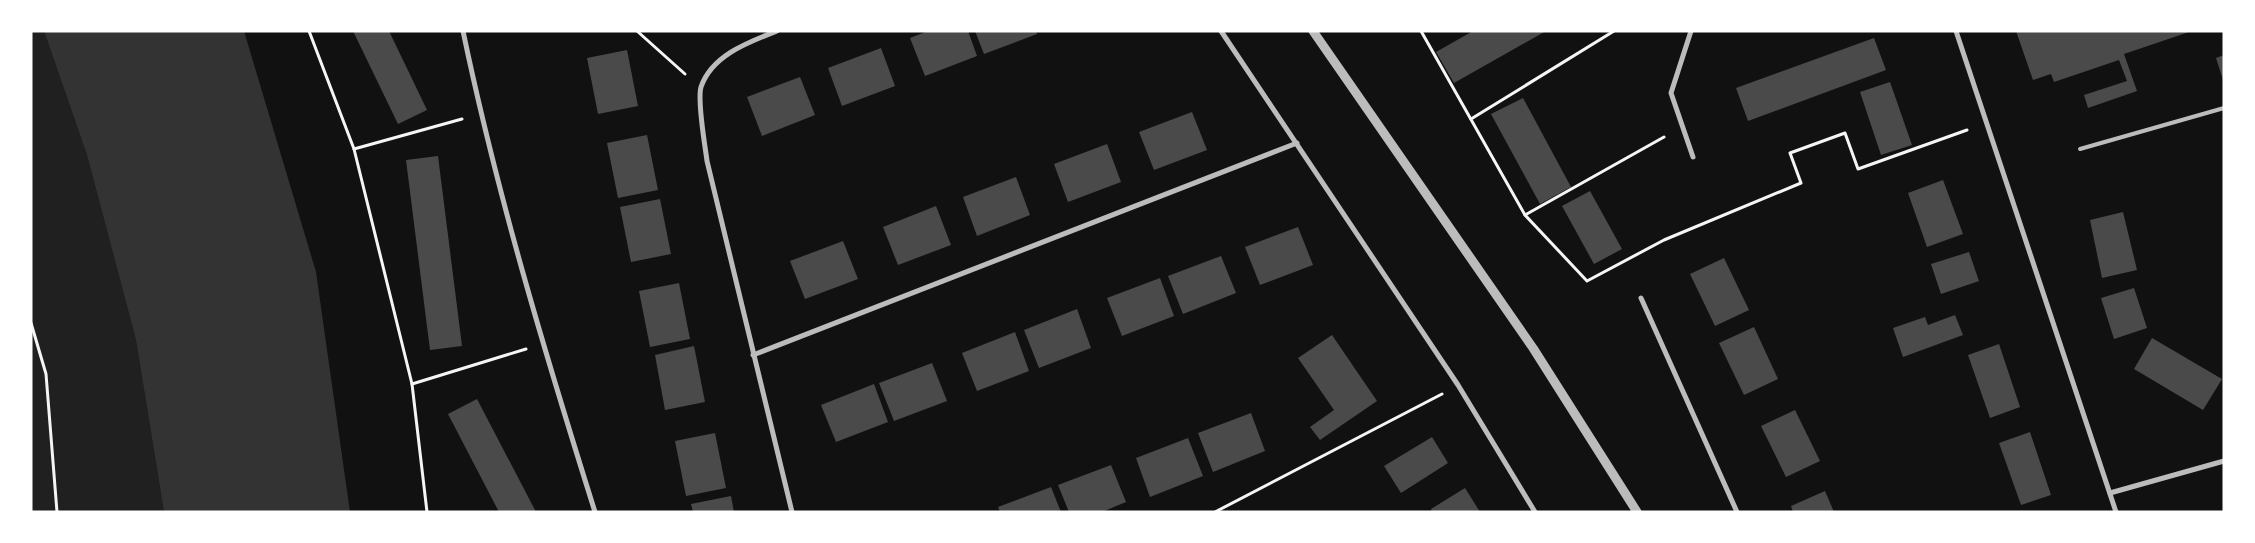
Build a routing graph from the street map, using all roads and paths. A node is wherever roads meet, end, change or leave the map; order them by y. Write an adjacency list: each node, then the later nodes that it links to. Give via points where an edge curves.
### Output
1 (309, 31): 18 (path)
2 (463, 31): 13 (street)
3 (637, 31): 11 (path)
4 (777, 31): 11 (street, via 743,45 717,62)
5 (1221, 31): 17 (street)
6 (1314, 31): 36 (street, via 1533,348)
7 (1421, 31): 14 (path)
8 (1614, 31): 14 (path)
9 (1691, 31): 16 (street, via 1671,93)
10 (1956, 31): 15 (street)
11 (701, 88): 25 (street, via 701,121 707,161)
12 (2224, 108): 19 (lane)
13 (480, 113): 18 (path); 24 (street)
14 (1471, 118): 21 (path)
15 (1987, 123): 21 (path, via 1858,169 1845,134 1790,153 1801,183 1664,240 1587,281); 29 (street)
16 (1682, 126): 20 (street); 21 (path)
17 (1296, 143): 25 (street); 27 (street)
18 (354, 149): 26 (path)
19 (2080, 149)
20 (1694, 158)
21 (1525, 215)
22 (1642, 298): 37 (street)
23 (31, 323): 30 (path, via 46,374)
24 (541, 344): 26 (path); 32 (street)
25 (753, 355): 33 (street)
26 (412, 384): 31 (path)
27 (1458, 386): 34 (path); 35 (street)
28 (2224, 461): 29 (street)
29 (2110, 493): 38 (street)
30 (57, 512)
31 (427, 512)
32 (595, 512)
33 (792, 512)
34 (1215, 512)
35 (1535, 512)
36 (1636, 512)
37 (1737, 512)
38 (2116, 512)

